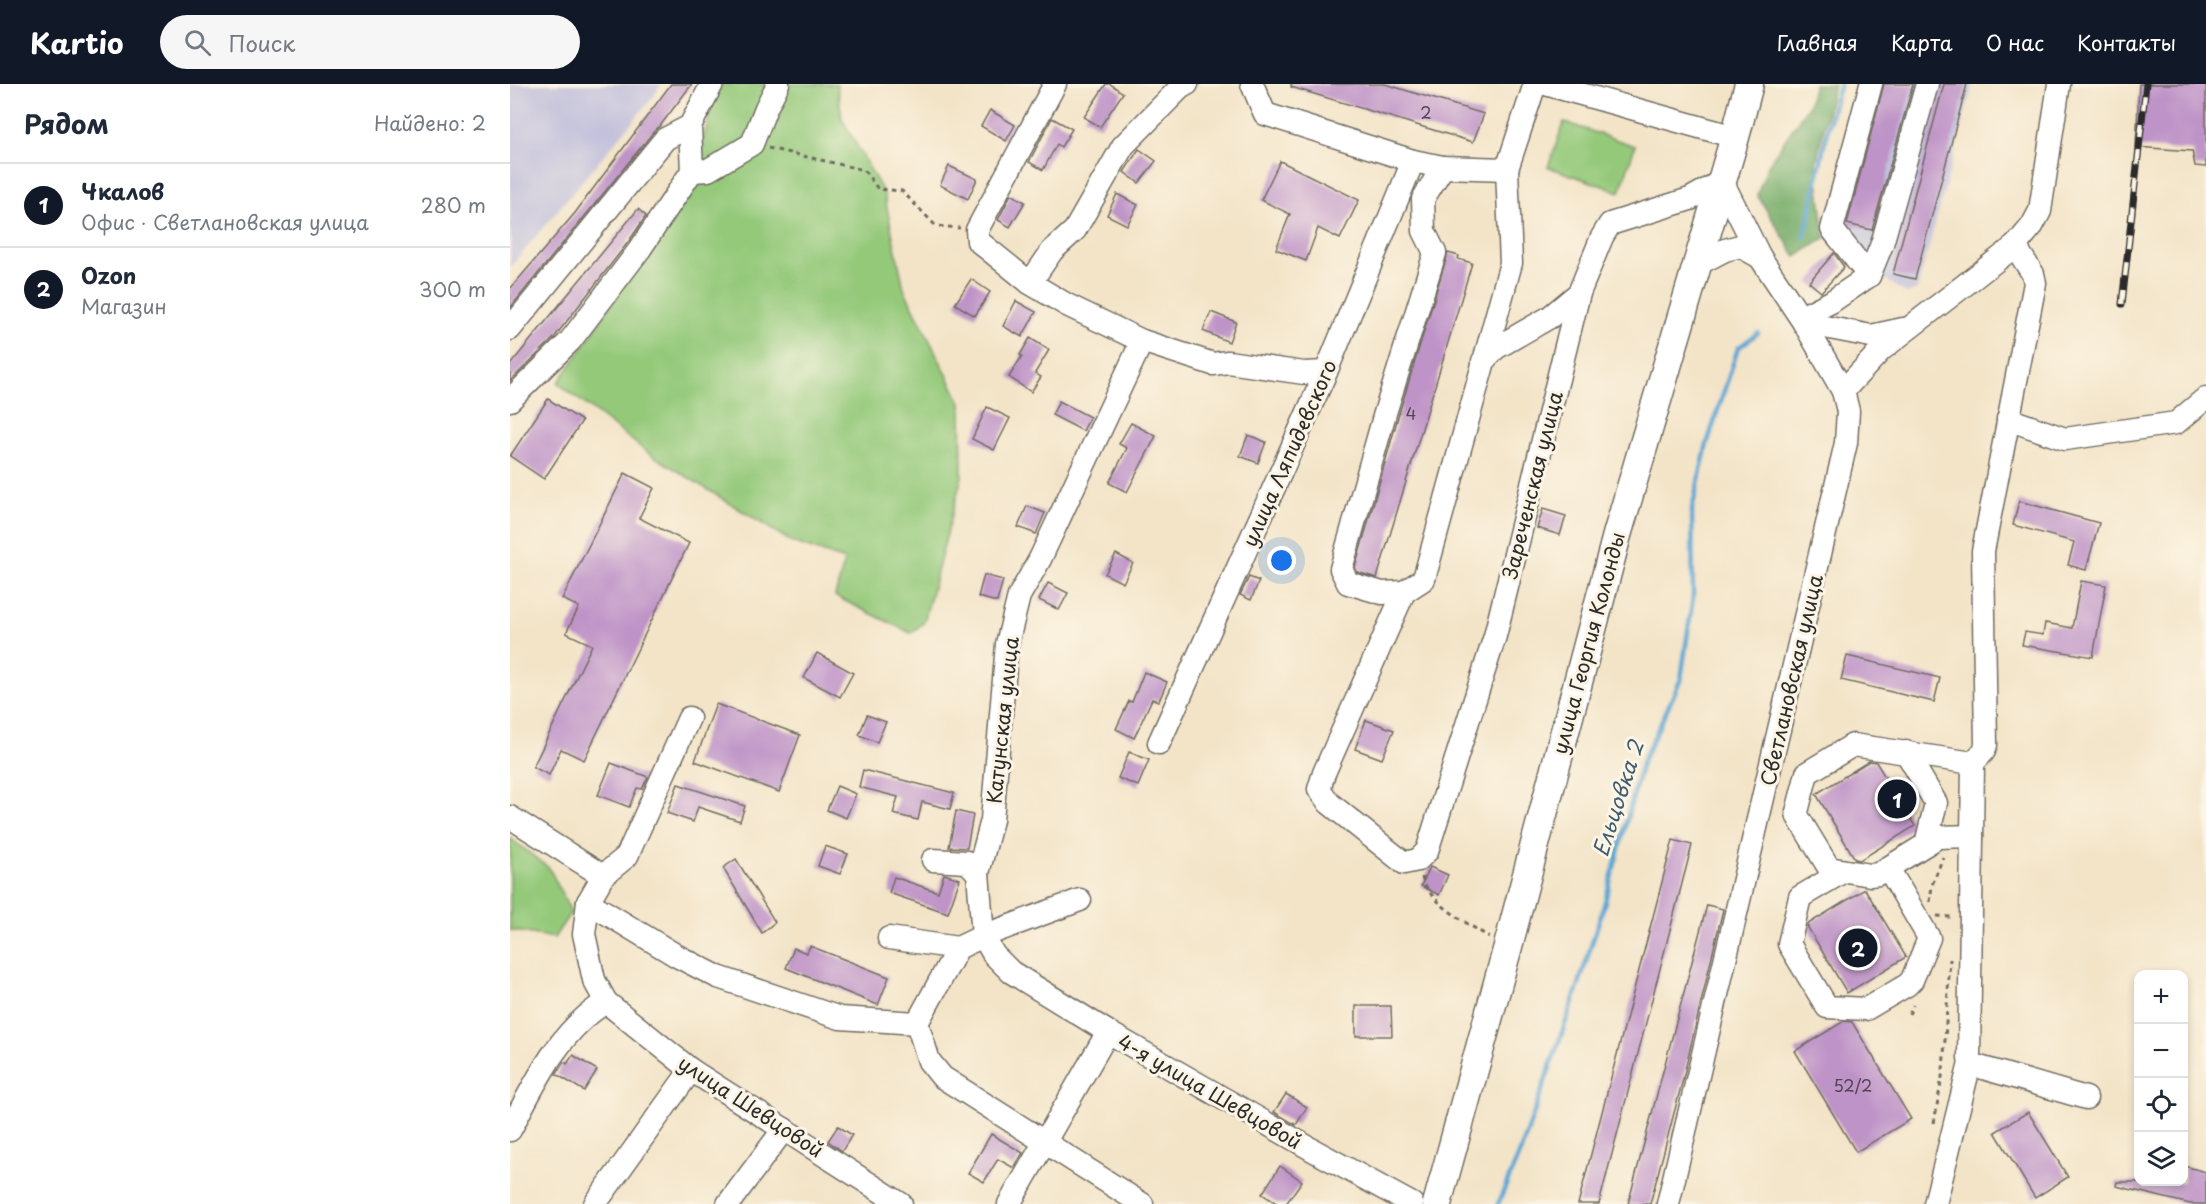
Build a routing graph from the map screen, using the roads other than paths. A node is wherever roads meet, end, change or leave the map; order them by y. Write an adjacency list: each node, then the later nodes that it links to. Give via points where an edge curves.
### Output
1 (712, 84): 12 (street)
2 (778, 84): 17 (street, via 752,144 708,170)
3 (1055, 84): 23 (street, via 977,230 978,240)
4 (1187, 84): 23 (street, via 1123,146 1075,230 1052,251)
5 (1252, 84): 14 (street, via 1265,114)
6 (1535, 84): 16 (street)
7 (1545, 84): 13 (street)
8 (1749, 84): 13 (main road, улица Георгия Колонды)
9 (1871, 84): 22 (street, via 1832,229)
10 (1927, 84): 22 (street, via 1882,244)
11 (2059, 84): 19 (street, via 2040,211)
12 (690, 126): 17 (street); 27 (street, via 665,139)
13 (1735, 137): 18 (main road, улица Георгия Колонды)
14 (1413, 161): 15 (street); 30 (street, улица Ляпидевского)
15 (1443, 167): 16 (street); 35 (street, via 1424,199 1424,231 1435,253 1341,569 1348,583 1383,593)
16 (1507, 170): 29 (street, via 1511,263)
17 (692, 171): 33 (street, via 640,249 570,341)
18 (1722, 181): 20 (street, Светлановская улица); 21 (main road, улица Георгия Колонды); 24 (street, Зареченская улица, via 1690,200 1610,224)
19 (2015, 246): 26 (street); 34 (street, via 2035,283)
20 (1760, 257): 21 (street, via 1740,246); 25 (street, Светлановская улица)
21 (1698, 264): 69 (main road, улица Георгия Колонды, via 1617,535)
22 (1869, 276): 25 (street)
23 (1030, 283): 28 (street)
24 (1580, 293): 29 (street, via 1496,348); 35 (street, Зареченская улица, via 1495,636 1427,851 1418,860 1404,863 1329,803 1319,789)
25 (1802, 320): 26 (street, via 1871,336); 31 (street, Светлановская улица)
26 (1909, 327): 31 (street)
27 (510, 329)
28 (1143, 341): 30 (street, via 1213,364 1228,362 1304,373); 46 (street, Катунская улица, via 1019,596 1008,644 992,820)
29 (1483, 361): 35 (street, via 1424,579)
30 (1326, 372): 37 (street, улица Ляпидевского)
31 (1843, 391): 70 (street, Светлановская улица, via 1848,411 1846,443)
32 (2206, 398): 34 (street, via 2176,423 2065,439)
33 (510, 400)
34 (2008, 419): 39 (street, via 1983,551 1986,745)
35 (1404, 592)
36 (689, 718): 47 (street, via 627,856)
37 (1159, 742)
38 (1906, 752): 39 (street); 42 (street, via 1936,803); 45 (street, via 1853,745 1806,775 1797,815 1828,867)
39 (1973, 763): 41 (street)
40 (510, 817): 47 (street)
41 (1972, 836): 42 (street, via 1941,837); 57 (street)
42 (1926, 844): 44 (street)
43 (933, 860): 46 (street, via 967,862)
44 (1888, 868): 45 (street, via 1870,875); 45 (street, via 1929,938 1910,982 1864,1009 1827,1007 1789,944 1800,897)
45 (1844, 871)
46 (978, 873): 50 (street, Катунская улица)
47 (603, 876): 49 (street)
48 (1080, 900): 50 (street)
49 (588, 902): 54 (street, via 584,934 594,980); 55 (street, via 718,977 840,1018)
50 (983, 936): 52 (street); 53 (street, Катунская улица)
51 (890, 938): 52 (street)
52 (958, 948): 55 (street)
53 (1011, 972): 56 (street, 4-я улица Шевцовой)
54 (606, 1002): 58 (street, улица Шевцовой); 61 (street, via 589,1012 560,1044)
55 (917, 1023): 62 (street, via 929,1061 942,1077)
56 (1108, 1032): 62 (street); 68 (street, 4-я улица Шевцовой)
57 (1970, 1062): 59 (street); 71 (street)
58 (691, 1070): 60 (street, улица Шевцовой); 63 (street)
59 (2086, 1098)
60 (784, 1129): 64 (street); 65 (street, улица Шевцовой)
61 (510, 1130)
62 (1045, 1143): 66 (street); 67 (street)
63 (595, 1204)
64 (728, 1204)
65 (901, 1204)
66 (1009, 1204)
67 (1142, 1204)
68 (1412, 1204)
69 (1437, 1204)
70 (1668, 1204)
71 (1935, 1204)

